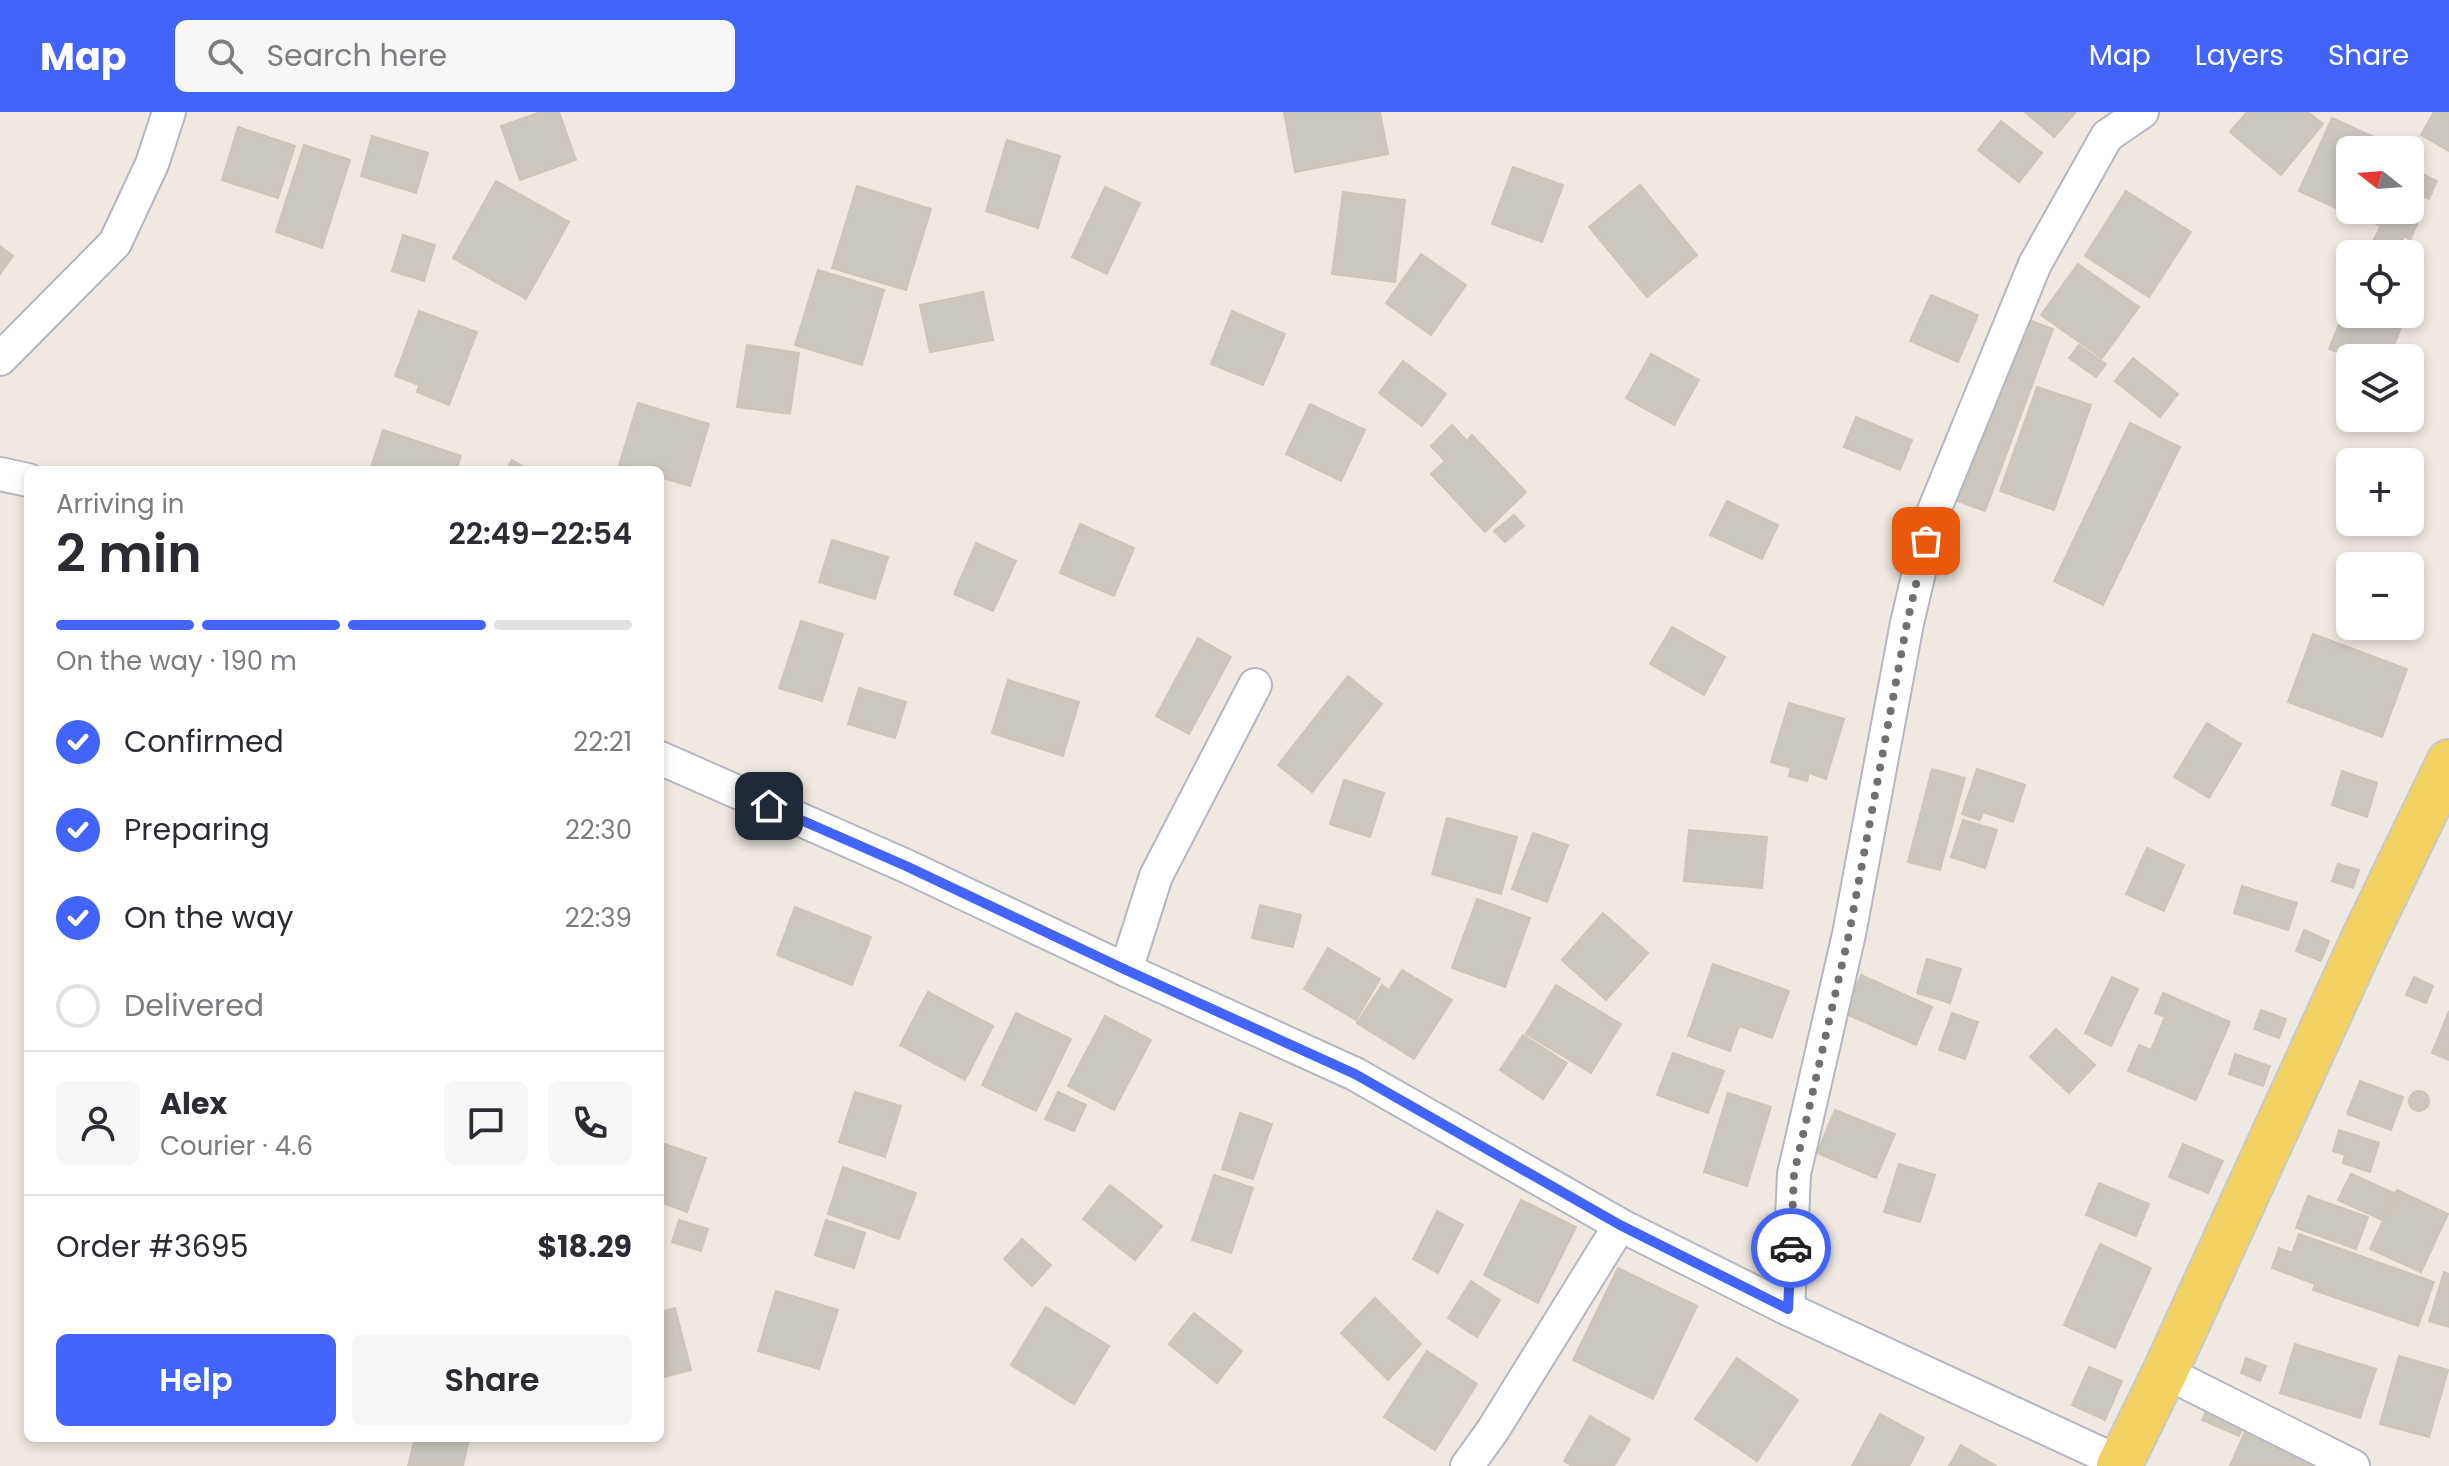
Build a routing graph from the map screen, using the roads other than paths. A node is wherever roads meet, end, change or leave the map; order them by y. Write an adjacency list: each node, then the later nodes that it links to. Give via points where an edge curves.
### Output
1 (169, 112): 3 (street, via 152,164 115,243)
2 (2142, 112): 11 (street, via 2107,136 2035,264 1933,513 1849,934 1794,1174)
3 (0, 359)
4 (0, 474): 5 (street)
5 (24, 479)
6 (1255, 685): 9 (street, via 1156,876)
7 (664, 760): 9 (street)
8 (2449, 762): 12 (main road)
9 (1126, 970): 10 (street, via 1355,1074)
10 (1620, 1225): 11 (street); 14 (street)
11 (1788, 1309): 13 (street)
12 (2165, 1372): 13 (main road); 15 (street)
13 (2120, 1464)
14 (1467, 1466)
15 (2353, 1466)

